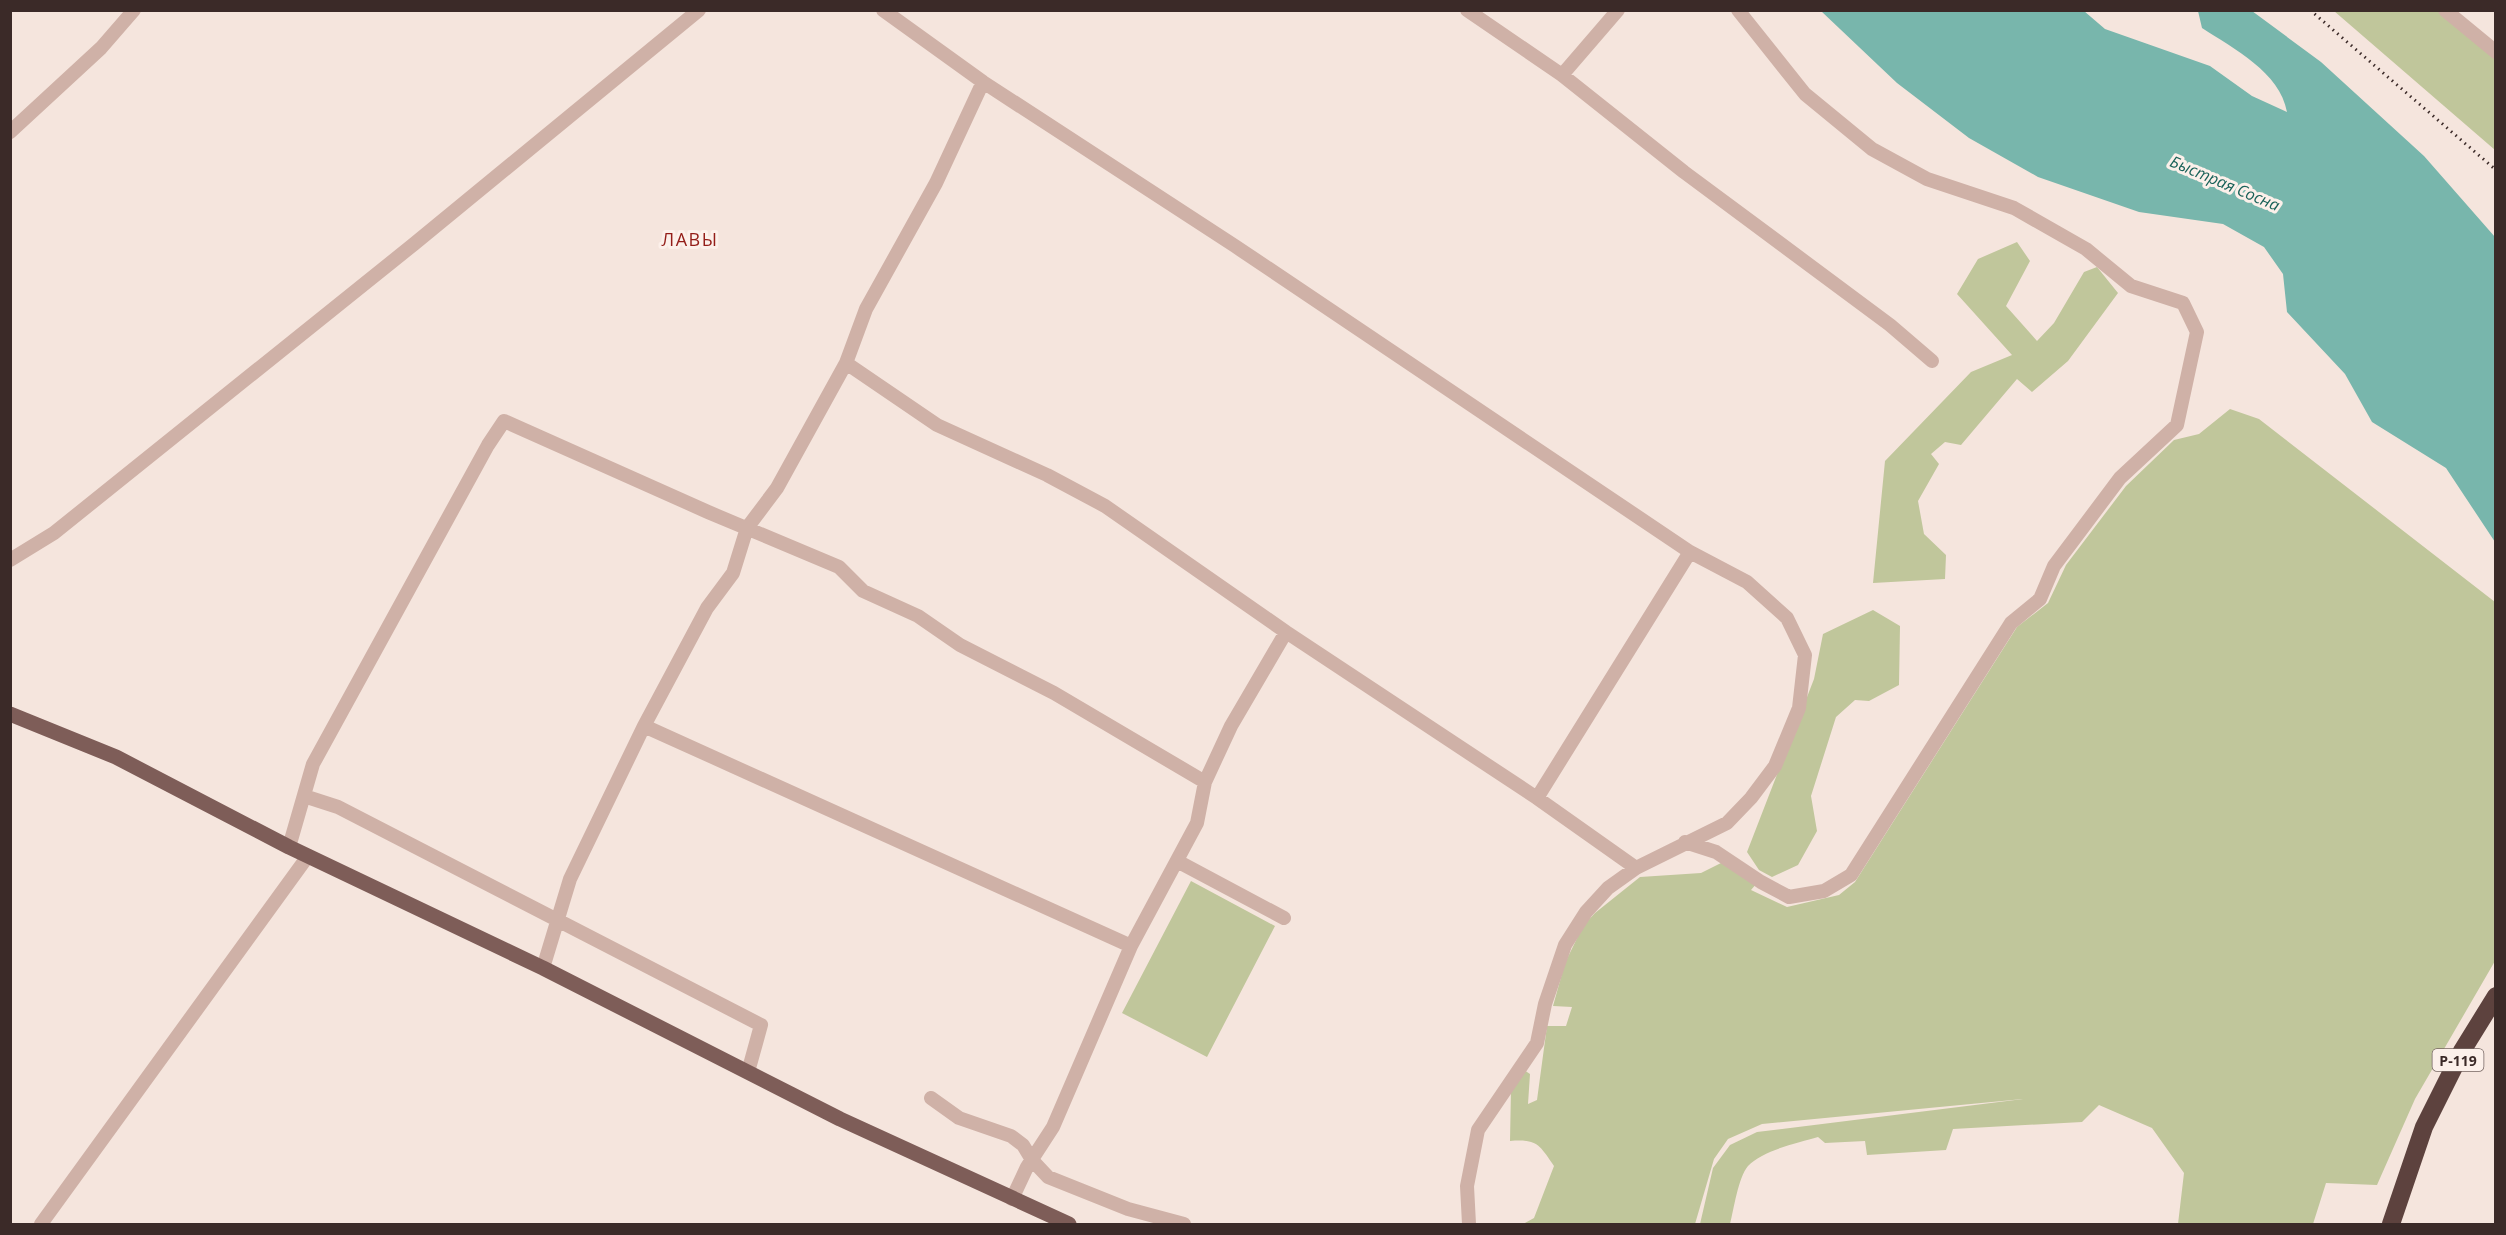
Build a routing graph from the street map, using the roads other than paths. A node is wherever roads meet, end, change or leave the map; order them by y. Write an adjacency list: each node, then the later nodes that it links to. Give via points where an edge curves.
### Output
1 (134, 10): 11 (street, via 101,48)
2 (883, 10): 10 (street)
3 (1467, 10): 9 (street)
4 (1618, 10): 9 (street)
5 (1738, 10): 23 (street, via 1805,94 1872,149 1927,179 2014,208 2086,249 2131,286 2183,303 2197,332 2177,425 2120,478 2054,566 2040,599 2011,623 1851,875 1824,891 1789,897 1716,852)
6 (2445, 10): 8 (street)
7 (691, 12): 16 (street, via 414,244 54,533)
8 (2496, 52)
9 (1562, 75): 12 (street)
10 (983, 82): 13 (street, via 936,183 866,309); 15 (street)
11 (10, 132)
12 (1932, 360)
13 (846, 363): 14 (street, via 777,488); 17 (street, via 937,425 1105,506)
14 (747, 528): 19 (street, via 733,573 707,608); 20 (street, via 839,567 863,591 918,616 960,645 1053,693); 21 (street, via 504,421 313,764)
15 (1690, 552): 22 (street); 23 (street, via 1747,582 1787,618 1805,655 1799,708 1775,766 1727,824)
16 (10, 560)
17 (1286, 632): 20 (street, via 1231,726); 22 (street)
18 (10, 714): 24 (main road, via 116,757)
19 (644, 726): 29 (street, via 570,879); 30 (street)
20 (1205, 782): 26 (street, via 1197,823)
21 (304, 796): 24 (street); 29 (street, via 338,807)
22 (1537, 798): 27 (street)
23 (1685, 843): 27 (street)
24 (289, 847): 25 (main road)
25 (308, 856): 31 (main road); 37 (street)
26 (1177, 861): 28 (street); 30 (street)
27 (1636, 868): 40 (street, via 1608,888 1586,912 1565,945 1545,1004 1537,1043 1479,1130 1467,1186)
28 (1284, 918)
29 (558, 919): 31 (street); 33 (street, via 761,1025)
30 (1131, 946): 35 (street, via 1053,1127)
31 (543, 968): 33 (main road)
32 (2496, 996): 41 (highway, Р-119, via 2424,1127)
33 (748, 1072): 36 (main road)
34 (931, 1098): 35 (street, via 959,1118 1011,1136 1023,1145)
35 (1032, 1160): 36 (street); 39 (street, via 1048,1178 1128,1209)
36 (1012, 1199): 38 (main road)
37 (40, 1224)
38 (1069, 1224)
39 (1184, 1224)
40 (1469, 1224)
41 (2391, 1224)

